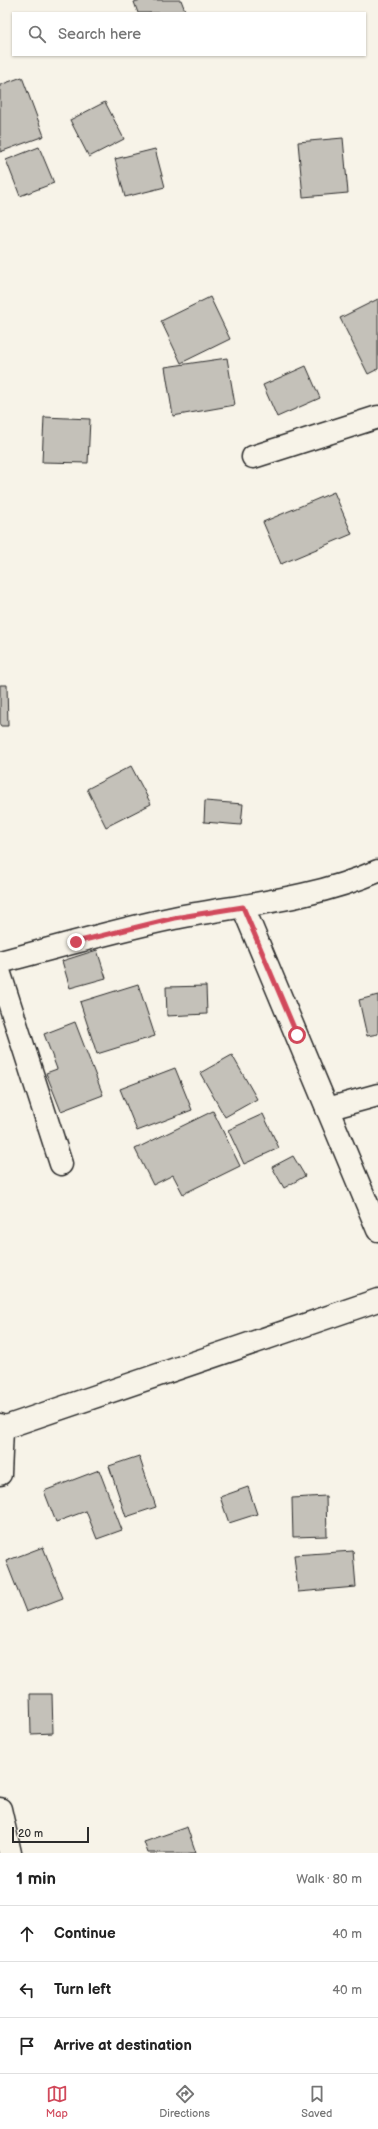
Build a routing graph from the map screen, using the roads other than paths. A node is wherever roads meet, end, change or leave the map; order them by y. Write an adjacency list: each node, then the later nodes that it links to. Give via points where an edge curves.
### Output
1 (378, 417): 2 (street)
2 (253, 457)
3 (378, 871): 4 (street, via 351,883)
4 (243, 907): 5 (street, via 174,918); 8 (street)
5 (0, 962)
6 (0, 974): 9 (street)
7 (378, 1095): 8 (street)
8 (327, 1109): 10 (street)
9 (61, 1164)
10 (378, 1230)
11 (378, 1300): 12 (street)
12 (1, 1428): 13 (street)
13 (0, 1474)
14 (0, 1809): 15 (street)
15 (10, 1853)

